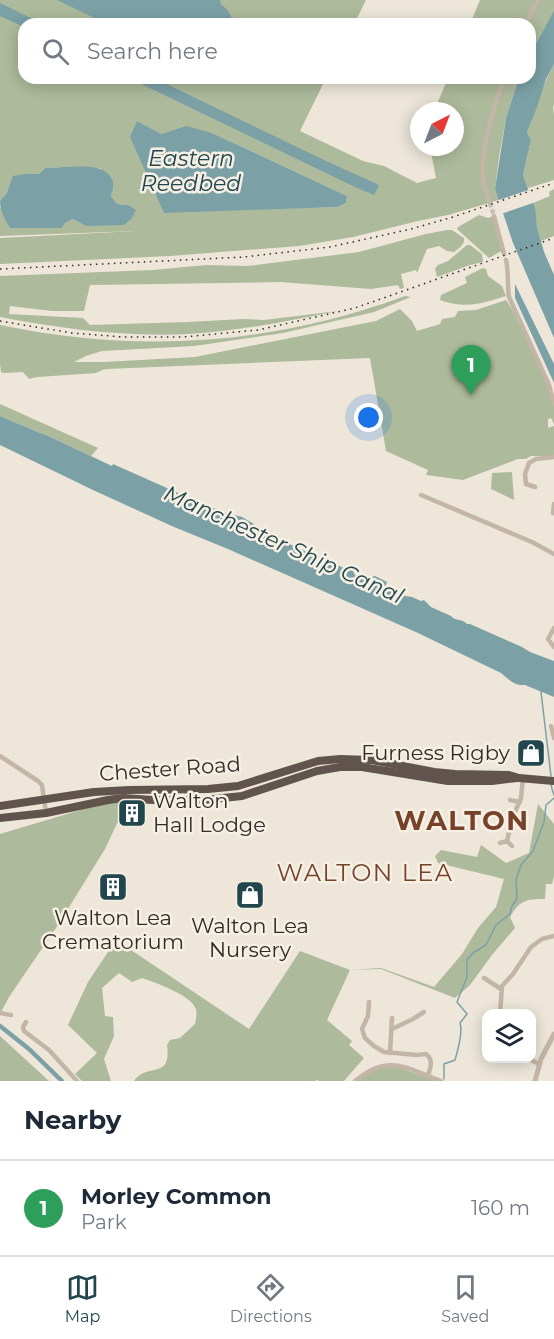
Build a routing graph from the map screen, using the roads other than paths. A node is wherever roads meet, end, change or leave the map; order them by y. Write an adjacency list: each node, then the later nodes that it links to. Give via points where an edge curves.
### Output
1 (538, 0): 2 (street)
2 (528, 18)
3 (502, 84): 4 (street, via 487,135 483,167)
4 (490, 203)
5 (494, 216): 6 (street, via 509,270 509,297)
6 (554, 404)
7 (554, 457): 8 (street, via 529,463 526,484)
8 (535, 487)
9 (421, 495): 10 (street)
10 (554, 555)
11 (554, 627): 12 (street, via 548,639)
12 (554, 647)
13 (551, 726): 14 (street)
14 (554, 736)
15 (0, 756): 18 (street, via 38,781)
16 (521, 778): 17 (highway, Chester Road); 18 (highway, Chester Road, via 340,759 318,761 238,786 93,792); 20 (street); 22 (highway, Chester Road, via 448,782 362,767 340,767 242,796 204,800 123,798)
17 (554, 781)
18 (45, 799): 21 (highway, Chester Road); 22 (street)
19 (510, 800): 20 (street)
20 (520, 802): 24 (street)
21 (0, 806)
22 (46, 813): 23 (highway, Chester Road)
23 (0, 818)
24 (507, 841): 25 (street); 26 (street)
25 (500, 843)
26 (512, 846)
27 (554, 936): 29 (street, via 531,947)
28 (484, 978): 29 (street)
29 (501, 989): 31 (street)
30 (369, 1002): 39 (street, via 363,1036 378,1049)
31 (501, 1009)
32 (424, 1012): 37 (street)
33 (0, 1013): 34 (street)
34 (11, 1015)
35 (392, 1018): 37 (street)
36 (26, 1022): 43 (street, via 24,1031 49,1050)
37 (392, 1029): 39 (street)
38 (554, 1034): 41 (street)
39 (390, 1053): 42 (street, via 426,1054 432,1063)
40 (536, 1063): 41 (street)
41 (539, 1064): 46 (street)
42 (428, 1076): 44 (street, via 385,1065); 45 (street)
43 (77, 1081)
44 (355, 1081)
45 (441, 1081)
46 (535, 1081)

